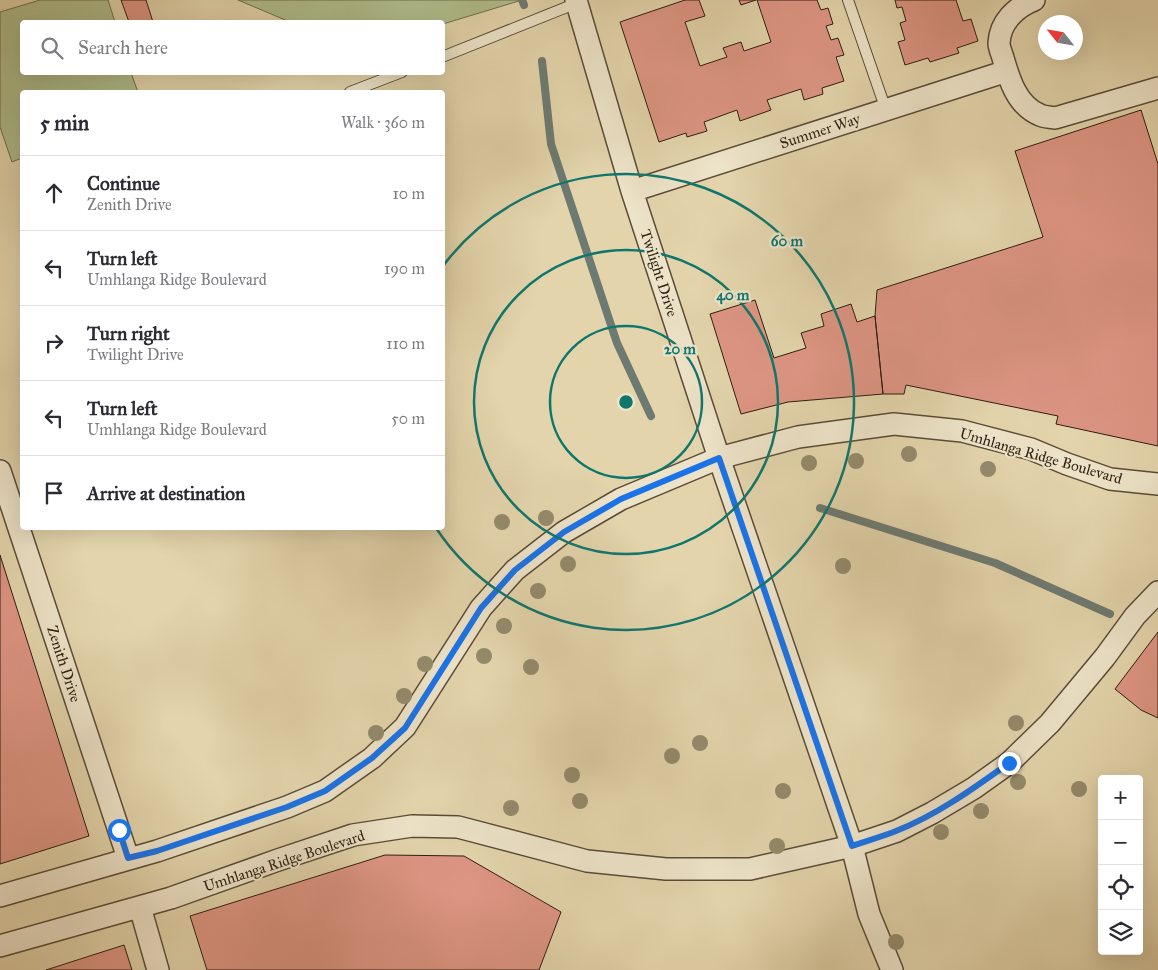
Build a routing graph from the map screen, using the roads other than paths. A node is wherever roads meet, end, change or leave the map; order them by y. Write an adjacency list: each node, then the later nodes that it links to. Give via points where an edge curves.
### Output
1 (848, 0): 9 (lane)
2 (1034, 0): 5 (street, via 1010,15 1002,30 999,44)
3 (576, 1): 4 (lane); 10 (street, Twilight Drive)
4 (445, 56)
5 (1007, 71): 7 (street, via 1016,93 1026,106 1040,116 1055,118); 9 (street, Summer Way)
6 (394, 75): 8 (lane)
7 (1158, 88)
8 (355, 90)
9 (886, 110): 10 (street, Summer Way)
10 (632, 191): 11 (street, Twilight Drive)
11 (719, 458): 13 (street, Umhlanga Ridge Boulevard, via 798,437 894,424 962,430 1030,449 1110,479); 15 (street, Twilight Drive); 16 (street, Umhlanga Ridge Boulevard, via 621,499 564,532 515,570 481,608 405,728 372,758 325,791 278,810)
12 (0, 470): 16 (street, Zenith Drive)
13 (1158, 484)
14 (1158, 592): 15 (street, Umhlanga Ridge Boulevard, via 1050,723 1009,763 932,813)
15 (852, 846): 18 (street, Umhlanga Ridge Boulevard, via 750,869 666,869 587,861 458,827 412,826 353,836); 21 (street, Twilight Drive, via 869,914)
16 (128, 858): 17 (street, Umhlanga Ridge Boulevard)
17 (0, 896)
18 (140, 907): 19 (street, Umhlanga Ridge Boulevard); 20 (street)
19 (0, 946)
20 (158, 970)
21 (892, 970)

